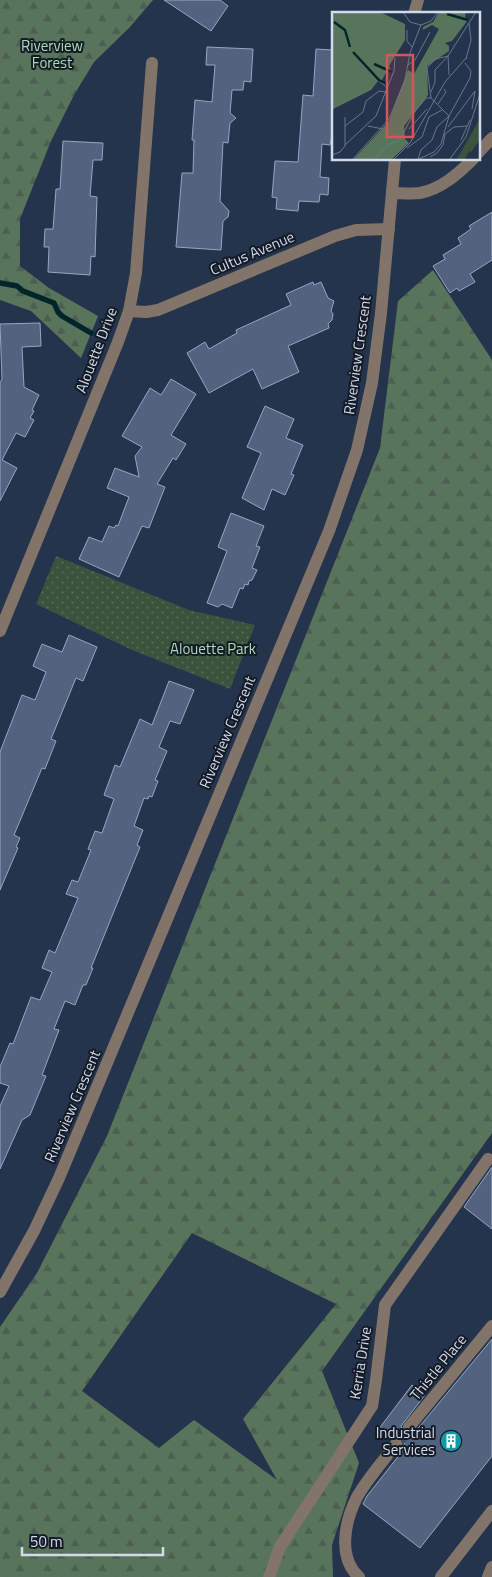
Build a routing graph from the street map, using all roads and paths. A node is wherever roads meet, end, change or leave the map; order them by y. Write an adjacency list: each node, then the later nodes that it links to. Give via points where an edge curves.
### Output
1 (152, 63): 8 (street, Alouette Drive, via 136,273)
2 (492, 138): 3 (street)
3 (480, 151)
4 (395, 160): 6 (street, Riverview Crescent)
5 (472, 160): 6 (street, via 452,178 431,190)
6 (392, 193): 7 (street, Riverview Crescent)
7 (389, 229): 8 (street, Cultus Avenue, via 356,230 335,236 158,310); 11 (street, Riverview Crescent, via 372,383 357,450 329,531 62,1170)
8 (129, 311): 9 (street, Alouette Drive)
9 (0, 631)
10 (488, 1159): 17 (street, Kerria Drive, via 385,1306 372,1406 280,1547)
11 (0, 1292)
12 (492, 1326): 13 (street, Thistle Place)
13 (409, 1427)
14 (396, 1444): 18 (street, via 358,1496 350,1516 347,1558)
15 (492, 1511): 19 (street)
16 (492, 1567): 20 (street)
17 (269, 1577)
18 (359, 1577)
19 (442, 1577)
20 (488, 1577)

